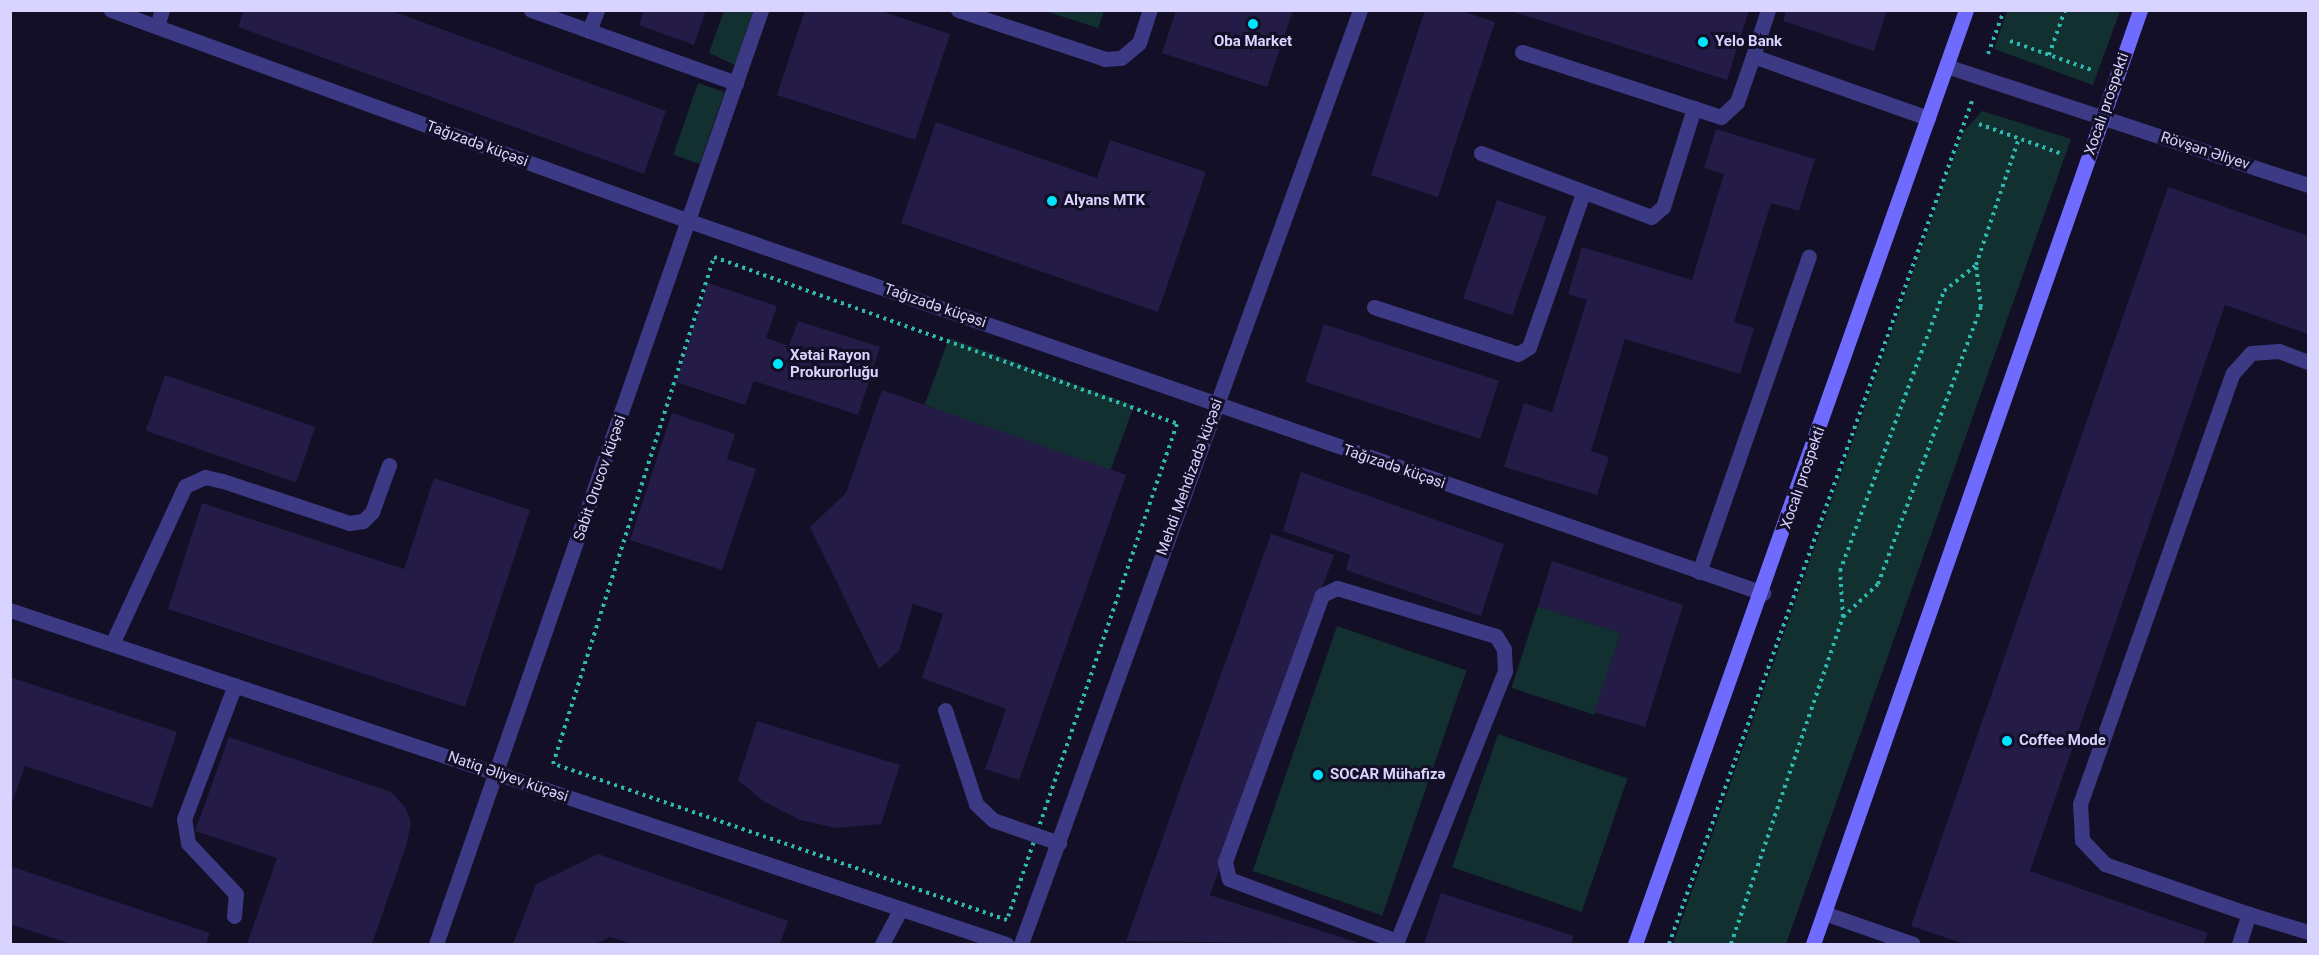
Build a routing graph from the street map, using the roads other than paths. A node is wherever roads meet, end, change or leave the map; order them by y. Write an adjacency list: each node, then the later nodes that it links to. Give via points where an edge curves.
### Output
1 (111, 10): 12 (street, Tağızadə küçəsi)
2 (162, 10): 12 (street)
3 (531, 10): 13 (street)
4 (597, 10): 13 (street)
5 (760, 10): 17 (street, Sabit Orucov küçəsi)
6 (1150, 10): 11 (street, via 1139,43 1121,58 1104,59)
7 (1360, 10): 28 (street, Mehdi Mehdizadə küçəsi)
8 (1768, 10): 15 (street)
9 (1966, 10): 16 (main road, Xocalı prospekti)
10 (2140, 10): 19 (main road, Xocalı prospekti)
11 (966, 12)
12 (157, 26): 24 (street, Tağızadə küçəsi)
13 (589, 31): 17 (street)
14 (1522, 52): 18 (street)
15 (1753, 56): 18 (street, via 1731,111 1721,117); 20 (street)
16 (1946, 66): 19 (street, Rövşən Əliyev); 20 (main road, Xocalı prospekti)
17 (736, 83): 24 (street, Sabit Orucov küçəsi)
18 (1694, 108): 23 (street, via 1663,207 1651,217)
19 (2102, 117): 22 (street, Rövşən Əliyev); 39 (main road, Xocalı prospekti)
20 (1928, 118): 31 (main road, Xocalı prospekti)
21 (1481, 153): 23 (street)
22 (2308, 184)
23 (1583, 193): 26 (street, via 1529,347 1518,354)
24 (689, 221): 28 (street, Tağızadə küçəsi); 36 (street, Sabit Orucov küçəsi)
25 (1809, 257): 30 (street)
26 (1374, 307)
27 (2308, 362): 40 (street, via 2279,351 2251,353 2233,373 2080,804 2082,840 2105,864)
28 (1217, 404): 30 (street, Tağızadə küçəsi); 37 (street, Mehdi Mehdizadə küçəsi)
29 (389, 465): 33 (street, via 372,512 363,521 349,523 223,481 205,477 185,486)
30 (1699, 572): 31 (street, Tağızadə küçəsi)
31 (1762, 593): 48 (main road, Xocalı prospekti)
32 (10, 610): 33 (street, Natiq Əliyev küçəsi)
33 (112, 644): 34 (street, Natiq Əliyev küçəsi)
34 (235, 685): 36 (street, Natiq Əliyev küçəsi); 41 (street, via 184,819 188,843 237,894)
35 (945, 710): 37 (street, via 976,804 993,820)
36 (496, 773): 38 (street, Natiq Əliyev küçəsi); 44 (street, Sabit Orucov küçəsi)
37 (1059, 843): 47 (street, Mehdi Mehdizadə küçəsi)
38 (901, 909): 45 (street); 46 (street, Natiq Əliyev küçəsi)
39 (1824, 913): 49 (main road, Xocalı prospekti); 50 (street)
40 (2249, 914): 42 (street); 51 (street)
41 (234, 916)
42 (2308, 932)
43 (1396, 943): 43 (street, via 1505,671 1504,649 1496,636 1337,588 1322,595 1225,862 1229,879)
44 (436, 945)
45 (882, 945)
46 (1006, 945)
47 (1022, 945)
48 (1635, 945)
49 (1813, 945)
50 (1913, 945)
51 (2240, 945)

